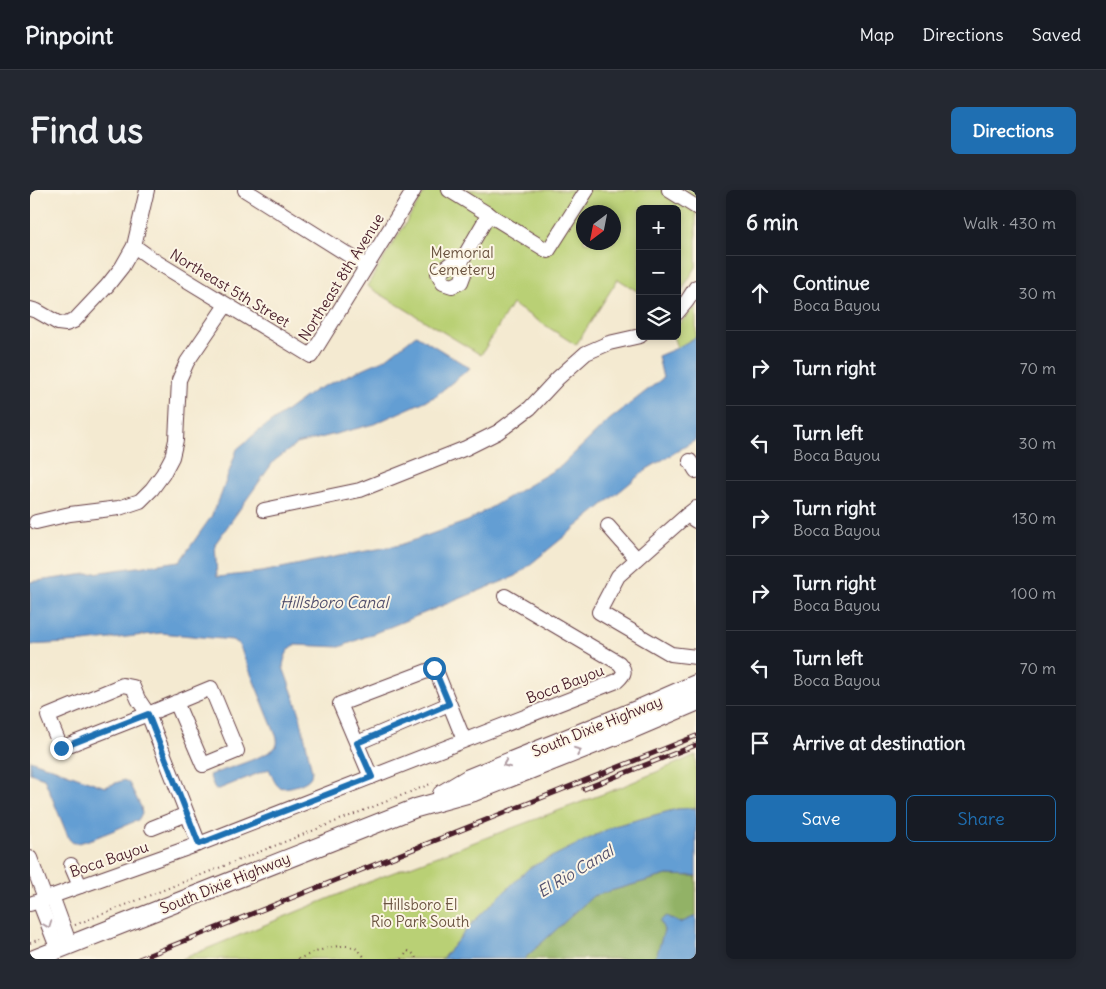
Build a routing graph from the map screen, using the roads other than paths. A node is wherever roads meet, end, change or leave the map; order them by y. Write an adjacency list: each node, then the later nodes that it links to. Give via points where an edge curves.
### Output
1 (147, 190): 9 (street)
2 (245, 190): 11 (street)
3 (414, 190): 11 (street, Northeast 8th Avenue)
4 (587, 190): 8 (street, via 548,251)
5 (669, 190): 7 (street)
6 (455, 191): 8 (street)
7 (696, 207)
8 (489, 214): 10 (street)
9 (134, 246): 13 (street, Northeast 5th Street); 15 (street, via 107,286 74,321 58,323)
10 (461, 262)
11 (366, 266): 17 (street, Northeast 8th Avenue)
12 (696, 287): 14 (street)
13 (226, 305): 17 (street, Northeast 5th Street); 20 (street, via 187,362 180,380 172,457 152,489 140,502 119,508)
14 (681, 308)
15 (30, 309)
16 (636, 337): 18 (street, via 586,353 530,408 498,432 466,448 360,490)
17 (311, 356)
18 (264, 510)
19 (693, 515): 22 (street)
20 (36, 522)
21 (608, 526): 22 (street)
22 (637, 560): 24 (street, via 618,576 599,612 670,654)
23 (505, 596): 30 (street, Boca Bayou, via 619,663 624,672 617,681)
24 (696, 657)
25 (696, 684): 33 (main road, South Dixie Highway, one-way to 33, via 469,778)
26 (176, 702): 26 (street, via 211,688 237,751 203,765); 29 (street)
27 (696, 702): 33 (main road, South Dixie Highway, one-way to 27, via 474,792)
28 (449, 704): 30 (street); 31 (street); 31 (street, via 434,668 340,704)
29 (148, 714): 29 (street, via 133,687 123,684 48,716 61,748); 34 (street)
30 (464, 740): 32 (street, Boca Bayou)
31 (357, 743): 32 (street)
32 (372, 777): 36 (street, Boca Bayou)
33 (416, 808): 41 (main road, South Dixie Highway)
34 (187, 814): 35 (street); 36 (street)
35 (152, 828)
36 (199, 844): 39 (street, Boca Bayou)
37 (30, 858): 40 (street)
38 (70, 865): 39 (street)
39 (80, 886): 40 (street, Boca Bayou)
40 (42, 900): 41 (street)
41 (61, 940): 42 (main road, South Dixie Highway)
42 (34, 959)

